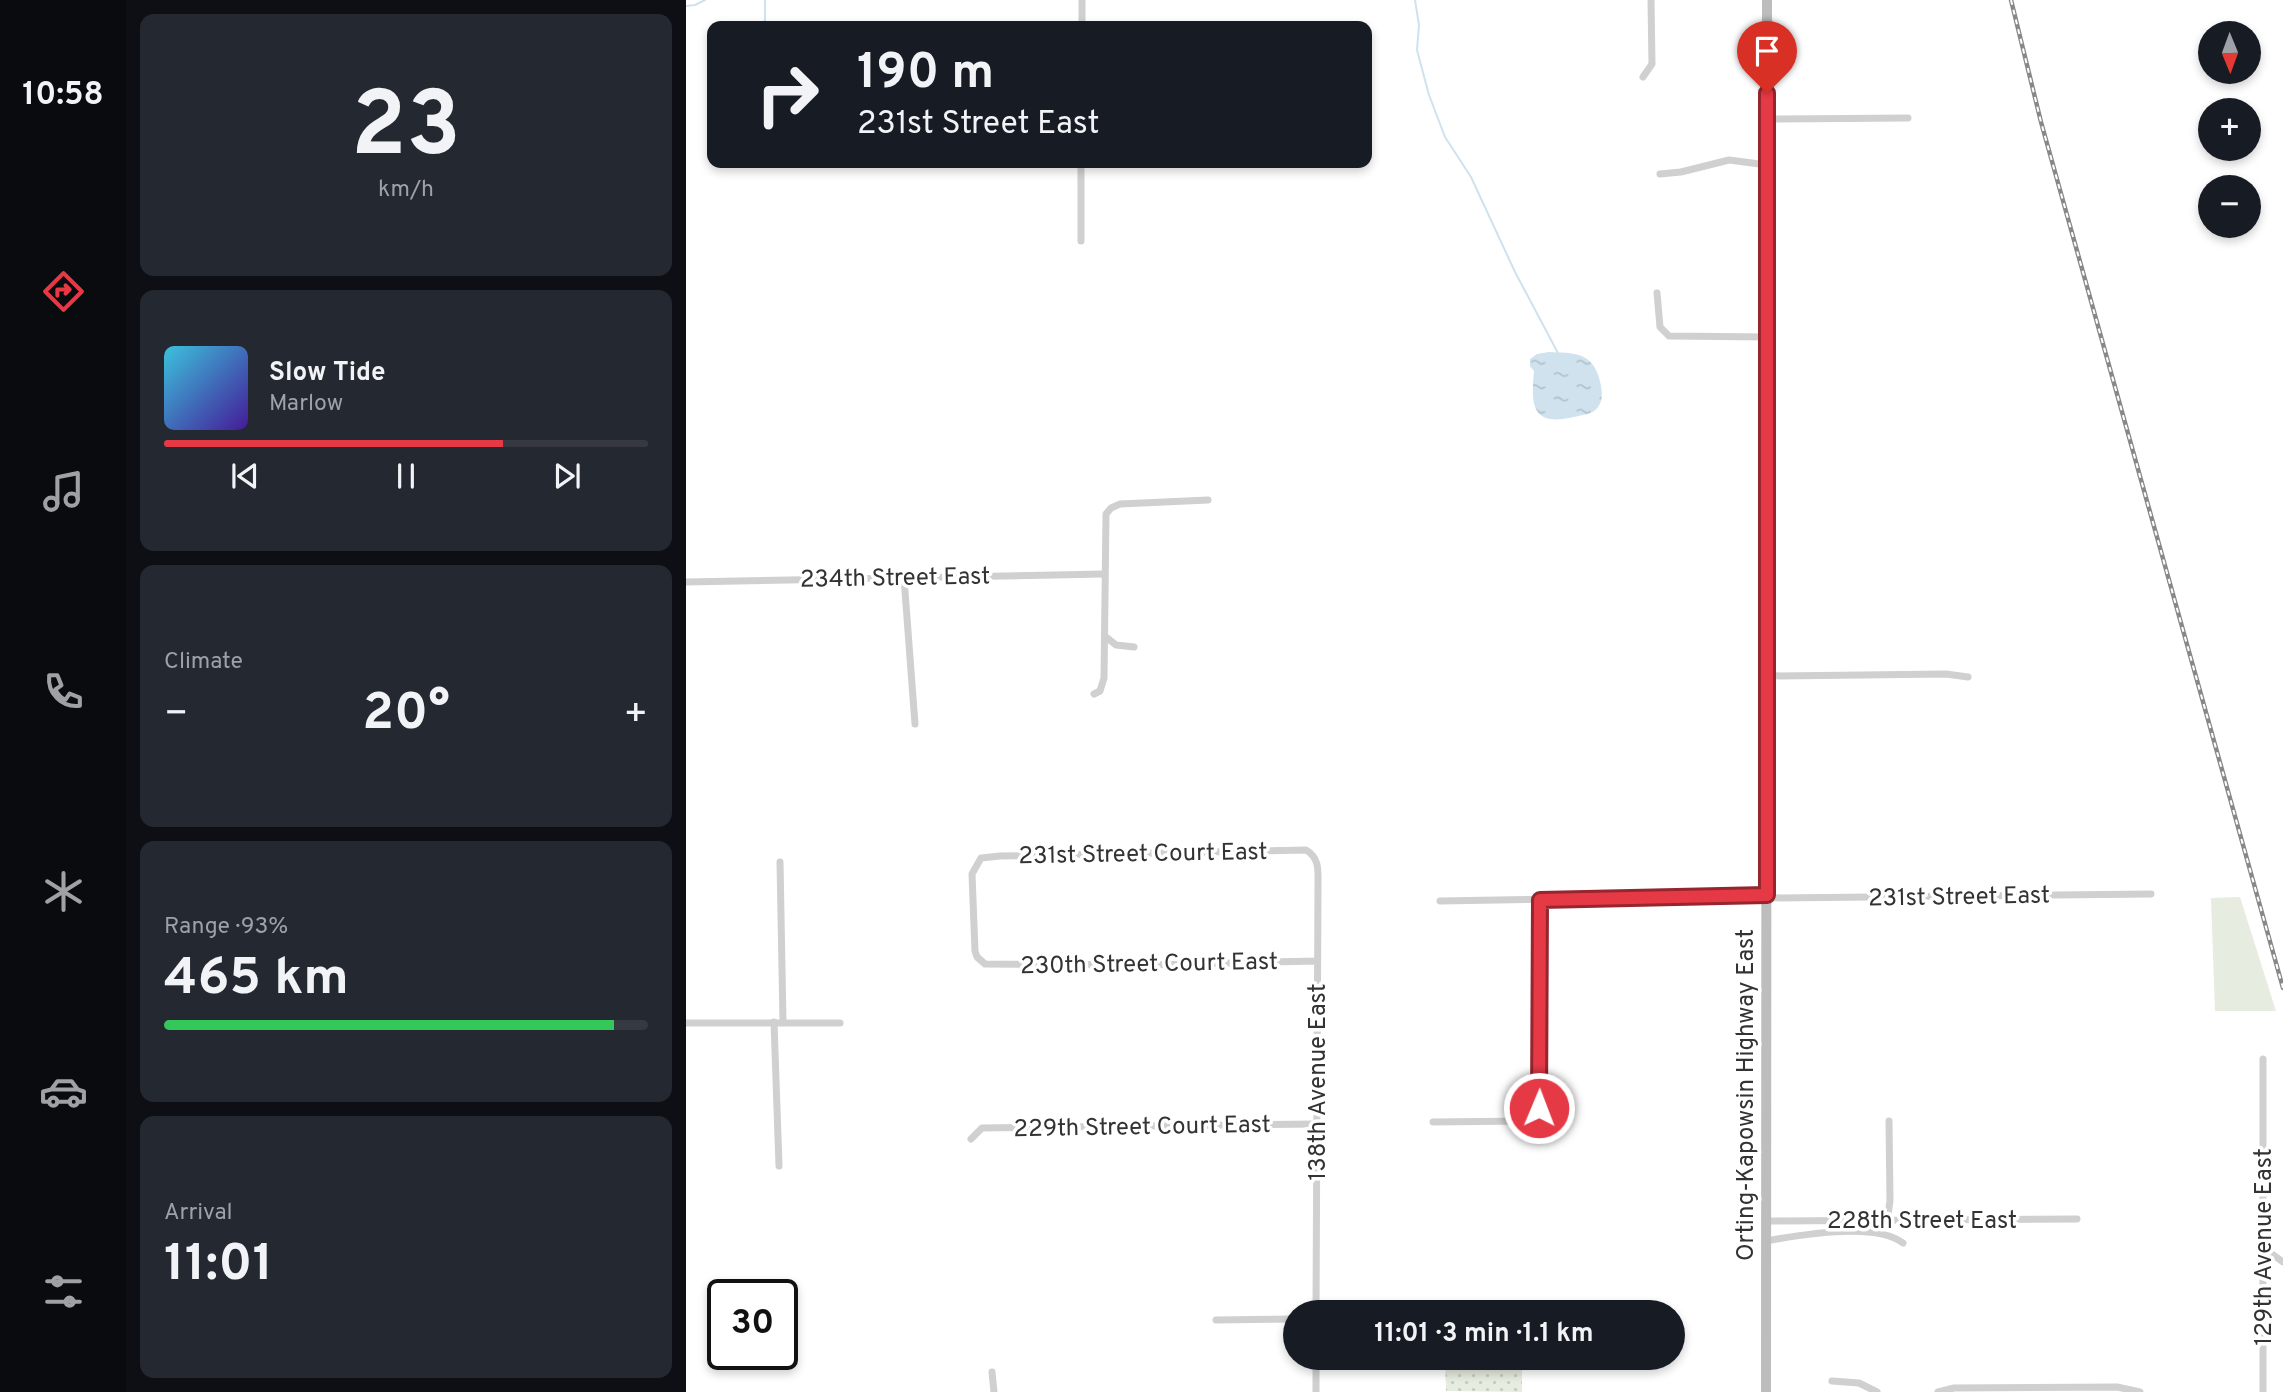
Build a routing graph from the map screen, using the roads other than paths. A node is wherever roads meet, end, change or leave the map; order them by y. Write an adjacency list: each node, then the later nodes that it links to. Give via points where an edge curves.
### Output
1 (1082, 0): 4 (street)
2 (1651, 0): 5 (street, via 1652,64)
3 (1767, 0): 7 (main road, Orting-Kapowsin Highway East)
4 (1082, 21)
5 (1643, 77)
6 (1908, 118): 7 (street)
7 (1767, 119): 8 (main road, Orting-Kapowsin Highway East)
8 (1767, 165): 10 (street, via 1729,160); 13 (main road, Orting-Kapowsin Highway East)
9 (1082, 168): 11 (street)
10 (1660, 174)
11 (1081, 241)
12 (1657, 293): 13 (street, via 1660,327 1669,336)
13 (1767, 337): 20 (main road, Orting-Kapowsin Highway East)
14 (1208, 500): 15 (street, via 1120,504 1108,511)
15 (1104, 574): 16 (street, 234th Street East); 18 (street)
16 (904, 578): 17 (street, 234th Street East); 23 (street)
17 (686, 582)
18 (1106, 637): 19 (street, via 1116,645); 22 (street, via 1104,678)
19 (1134, 647)
20 (1767, 676): 21 (street); 27 (main road, Orting-Kapowsin Highway East)
21 (1968, 677)
22 (1094, 694)
23 (915, 724)
24 (1311, 853): 30 (street, 138th Avenue East, via 1318,870); 31 (street, 231st Street Court East, via 1254,850 986,856 972,874 975,951)
25 (780, 862): 33 (street)
26 (2151, 894): 27 (street, 231st Street East)
27 (1767, 897): 28 (street, 231st Street East); 43 (main road, Orting-Kapowsin Highway East)
28 (1540, 900): 29 (street, 231st Street East); 38 (street, via 1537,1114 1525,1121)
29 (1440, 901)
30 (1317, 961): 31 (street, 230th Street Court East); 39 (street, 138th Avenue East)
31 (981, 962)
32 (774, 1022): 33 (street); 34 (street); 41 (street)
33 (783, 1022): 35 (street)
34 (686, 1023)
35 (840, 1023)
36 (2263, 1059): 47 (street, 129th Avenue East)
37 (1889, 1121): 44 (street)
38 (1433, 1122)
39 (1317, 1124): 40 (street, 229th Street Court East, via 982,1128); 49 (street, 138th Avenue East)
40 (971, 1139)
41 (779, 1166)
42 (2077, 1219): 44 (street, 228th Street East)
43 (1766, 1221): 44 (street, 228th Street East); 45 (main road, Orting-Kapowsin Highway East)
44 (1887, 1221)
45 (1766, 1241): 46 (street, via 1860,1232 1889,1235); 57 (main road, Orting-Kapowsin Highway East)
46 (1903, 1243)
47 (2263, 1254): 48 (street); 61 (street, 129th Avenue East)
48 (2283, 1262)
49 (1316, 1300)
50 (1283, 1319): 51 (street)
51 (1216, 1320)
52 (1316, 1370): 56 (street)
53 (992, 1372): 55 (street)
54 (1832, 1381): 58 (street)
55 (994, 1392)
56 (1316, 1392)
57 (1766, 1392)
58 (1877, 1392)
59 (1938, 1392): 60 (street, via 1954,1388 2117,1387)
60 (2140, 1392)
61 (2263, 1392)

